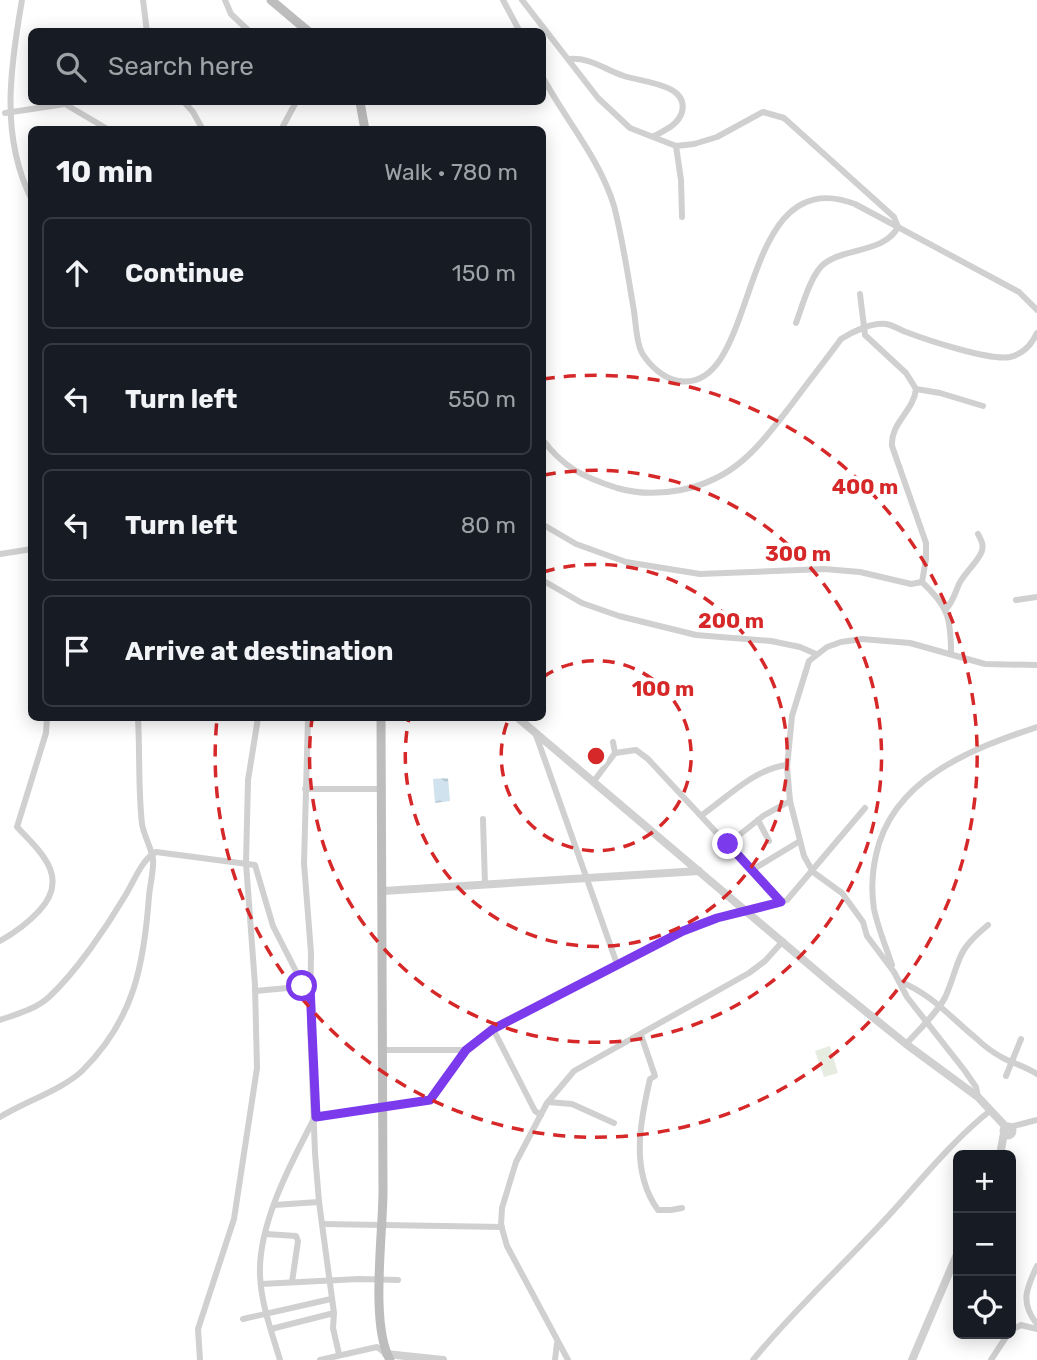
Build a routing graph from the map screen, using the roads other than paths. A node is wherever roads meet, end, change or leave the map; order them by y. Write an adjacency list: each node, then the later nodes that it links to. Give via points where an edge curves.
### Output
1 (22, 0): 20 (street)
2 (143, 0): 7 (street)
3 (225, 0): 8 (street, via 231,14)
4 (271, 0): 9 (main road)
5 (503, 0): 10 (street)
6 (522, 0): 11 (street)
7 (146, 28)
8 (246, 28)
9 (304, 28)
10 (518, 28)
11 (544, 28)
12 (546, 31): 13 (street)
13 (568, 59): 25 (street, via 621,120); 25 (street, via 589,60 609,72 675,92 684,105 680,118)
14 (546, 83): 29 (street, via 614,206 641,352 666,377 695,380 717,364 746,305 762,254 794,209 821,198 839,199)
15 (58, 105): 20 (street)
16 (67, 105): 21 (street)
17 (187, 105): 22 (street)
18 (294, 105): 23 (street)
19 (361, 105): 24 (main road)
20 (5, 113): 27 (street, via 7,141)
21 (102, 126)
22 (201, 126)
23 (283, 126)
24 (364, 126)
25 (654, 136): 26 (street)
26 (676, 146): 28 (street); 29 (street, via 716,137 763,112 784,118 894,217)
27 (28, 195)
28 (682, 218)
29 (898, 228): 31 (street, via 1019,292); 32 (street, via 881,244 823,264)
30 (860, 294): 33 (street)
31 (1037, 310)
32 (796, 323)
33 (863, 328): 34 (street, via 885,324 994,357 1023,351); 35 (street, via 864,335 906,373); 37 (street, via 841,339 759,446 734,468 705,484 662,494 627,491 579,475)
34 (1037, 332)
35 (916, 389): 36 (street); 43 (street, via 891,437 926,543)
36 (983, 406)
37 (546, 444)
38 (546, 526): 43 (street, via 576,544 626,562 700,574 824,569)
39 (978, 534): 46 (street, via 982,553)
40 (28, 550): 41 (street)
41 (0, 554)
42 (546, 582): 48 (street, via 582,603 620,616 696,635 771,642)
43 (922, 582): 46 (street)
44 (1037, 597): 45 (street)
45 (1016, 600)
46 (946, 608): 47 (street)
47 (951, 653): 48 (street, via 911,643 862,639 841,642); 49 (street, via 985,664)
48 (816, 654): 60 (street, via 809,661 792,716)
49 (1037, 665)
50 (47, 721): 83 (street, via 17,827 52,872 55,886 49,900 23,929)
51 (138, 721): 72 (street, via 142,824)
52 (258, 721): 73 (street, via 248,780)
53 (308, 721): 62 (street)
54 (381, 721): 63 (main road)
55 (522, 721): 57 (street)
56 (1037, 727): 86 (street, via 950,762 903,800 884,826 872,877 874,909)
57 (534, 730): 61 (street); 77 (street)
58 (613, 742): 59 (street)
59 (615, 753): 61 (street); 66 (street, via 636,750)
60 (787, 765): 64 (street); 66 (street, via 758,774)
61 (594, 781): 75 (street)
62 (305, 789): 63 (street); 88 (street, via 304,863 312,953)
63 (382, 789): 79 (main road)
64 (790, 801): 68 (street); 70 (street)
65 (865, 808): 76 (street)
66 (702, 815): 71 (street)
67 (483, 818): 78 (street)
68 (758, 820): 69 (street); 71 (street)
69 (769, 841)
70 (800, 841): 74 (street); 76 (street)
71 (728, 844): 74 (street)
72 (151, 855): 73 (street, via 163,852); 91 (street, via 82,958 49,997); 107 (street, via 146,945 120,1022 81,1072)
73 (246, 863): 88 (street, via 255,865 273,926); 89 (street)
74 (752, 870): 80 (street)
75 (699, 871): 77 (street); 81 (street)
76 (813, 872): 80 (street); 86 (street, via 842,893)
77 (586, 880): 78 (street); 85 (street)
78 (485, 885): 79 (street)
79 (383, 891): 97 (main road)
80 (781, 902): 81 (street)
81 (748, 911): 84 (street); 85 (street, via 683,931)
82 (988, 925): 90 (street, via 968,941)
83 (0, 941)
84 (783, 941): 94 (street, via 749,973); 96 (street)
85 (617, 964): 93 (street)
86 (894, 972): 87 (street)
87 (899, 981): 90 (street); 92 (street)
88 (307, 985): 89 (street); 108 (street)
89 (255, 990): 138 (street, via 257,1068 234,1219 198,1329)
90 (940, 1004): 92 (street); 99 (street, via 977,1039)
91 (0, 1020)
92 (927, 1021): 96 (street); 102 (street, via 976,1087)
93 (493, 1029): 98 (street); 106 (street)
94 (641, 1035): 103 (street, via 574,1071); 115 (street, via 655,1076 650,1079 640,1116 644,1181 658,1210)
95 (1021, 1039): 99 (street)
96 (906, 1044): 102 (street)
97 (382, 1050): 98 (street); 104 (main road)
98 (466, 1050): 104 (street, via 430,1100)
99 (1013, 1062): 100 (street); 101 (street)
100 (1037, 1074)
101 (1006, 1076)
102 (978, 1097): 105 (street)
103 (548, 1102): 106 (street); 110 (street, via 572,1104)
104 (382, 1107): 108 (street); 117 (main road)
105 (991, 1110): 111 (street); 144 (street, via 930,1166)
106 (541, 1115): 118 (street, via 516,1162 502,1208)
107 (0, 1116)
108 (316, 1117): 113 (street); 114 (street)
109 (1037, 1120): 111 (street)
110 (614, 1123)
111 (1007, 1133): 112 (street)
112 (1002, 1150)
113 (319, 1202): 114 (street); 116 (street)
114 (274, 1205): 119 (street)
115 (682, 1208)
116 (322, 1224): 117 (street); 122 (street)
117 (383, 1226): 118 (street); 123 (main road)
118 (502, 1227): 135 (street, via 507,1246)
119 (266, 1234): 125 (street, via 296,1236); 126 (street)
120 (953, 1264): 145 (street)
121 (1037, 1266): 131 (street, via 1026,1295 1027,1311)
122 (328, 1280): 123 (street); 125 (street); 127 (street)
123 (380, 1280): 124 (street); 137 (main road, via 381,1338)
124 (398, 1280)
125 (292, 1282): 126 (street)
126 (261, 1284): 129 (street)
127 (331, 1299): 128 (street); 129 (street)
128 (334, 1313): 133 (street); 136 (street)
129 (267, 1314): 130 (street); 133 (street)
130 (243, 1318)
131 (1037, 1326): 132 (street)
132 (1016, 1328)
133 (271, 1329): 139 (street)
134 (1004, 1339): 146 (street)
135 (557, 1341): 142 (street); 143 (street)
136 (339, 1354): 137 (street, via 377,1347); 140 (street)
137 (388, 1357): 141 (street)
138 (200, 1360)
139 (280, 1360)
140 (320, 1360)
141 (443, 1360)
142 (555, 1360)
143 (568, 1360)
144 (753, 1360)
145 (912, 1360)
146 (991, 1360)

